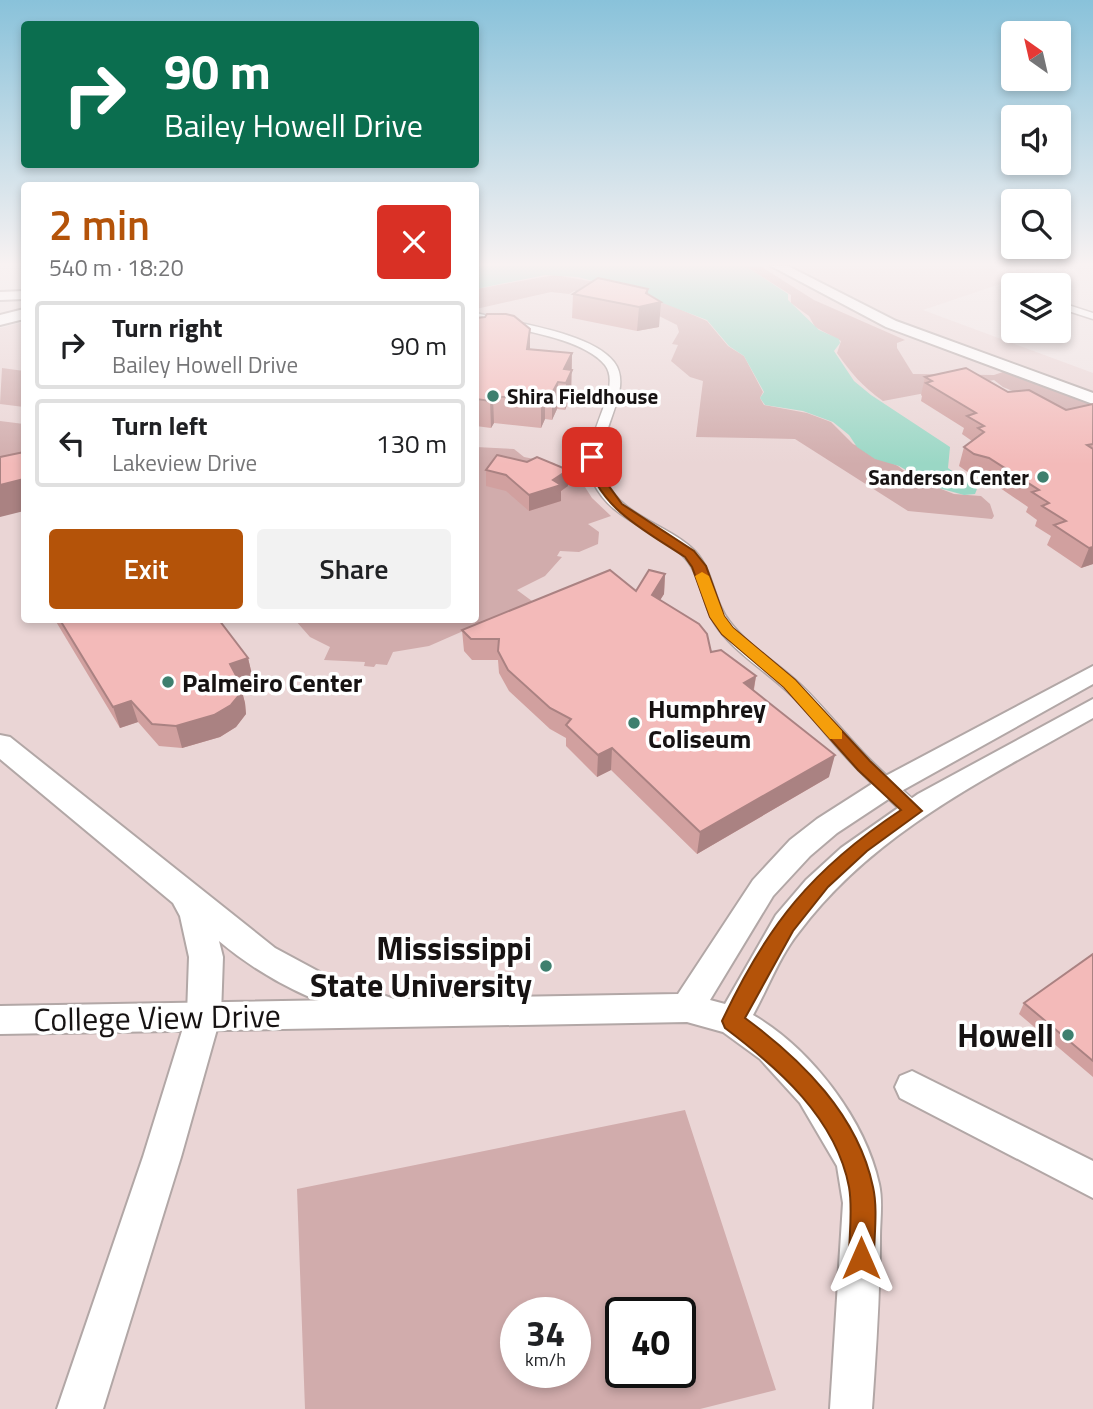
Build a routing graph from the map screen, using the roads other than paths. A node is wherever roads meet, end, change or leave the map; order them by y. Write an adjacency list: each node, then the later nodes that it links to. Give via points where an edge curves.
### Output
1 (533, 332): 9 (street, via 594,352 610,364 616,385 595,437 592,458 602,487 629,516 689,554 728,631 816,709)
2 (912, 332): 5 (street)
3 (937, 332): 4 (street)
4 (1093, 388)
5 (1093, 399)
6 (1093, 674): 9 (street)
7 (1093, 707): 10 (street)
8 (0, 744): 11 (main road)
9 (887, 788): 10 (street); 12 (street, via 827,826 777,870)
10 (914, 811): 16 (street, via 861,846 821,882 786,925)
11 (187, 899): 13 (main road, via 262,958 316,987); 14 (main road, via 196,914 206,957)
12 (687, 1008): 13 (street, College View Drive); 16 (street, College View Drive)
13 (388, 1012): 14 (street, College View Drive)
14 (204, 1015): 15 (street, College View Drive); 19 (main road)
15 (0, 1020)
16 (732, 1021): 20 (street, via 779,1056 812,1092 841,1134 858,1173 861,1258)
17 (912, 1087): 18 (street)
18 (1093, 1180)
19 (80, 1409)
20 (852, 1409)

